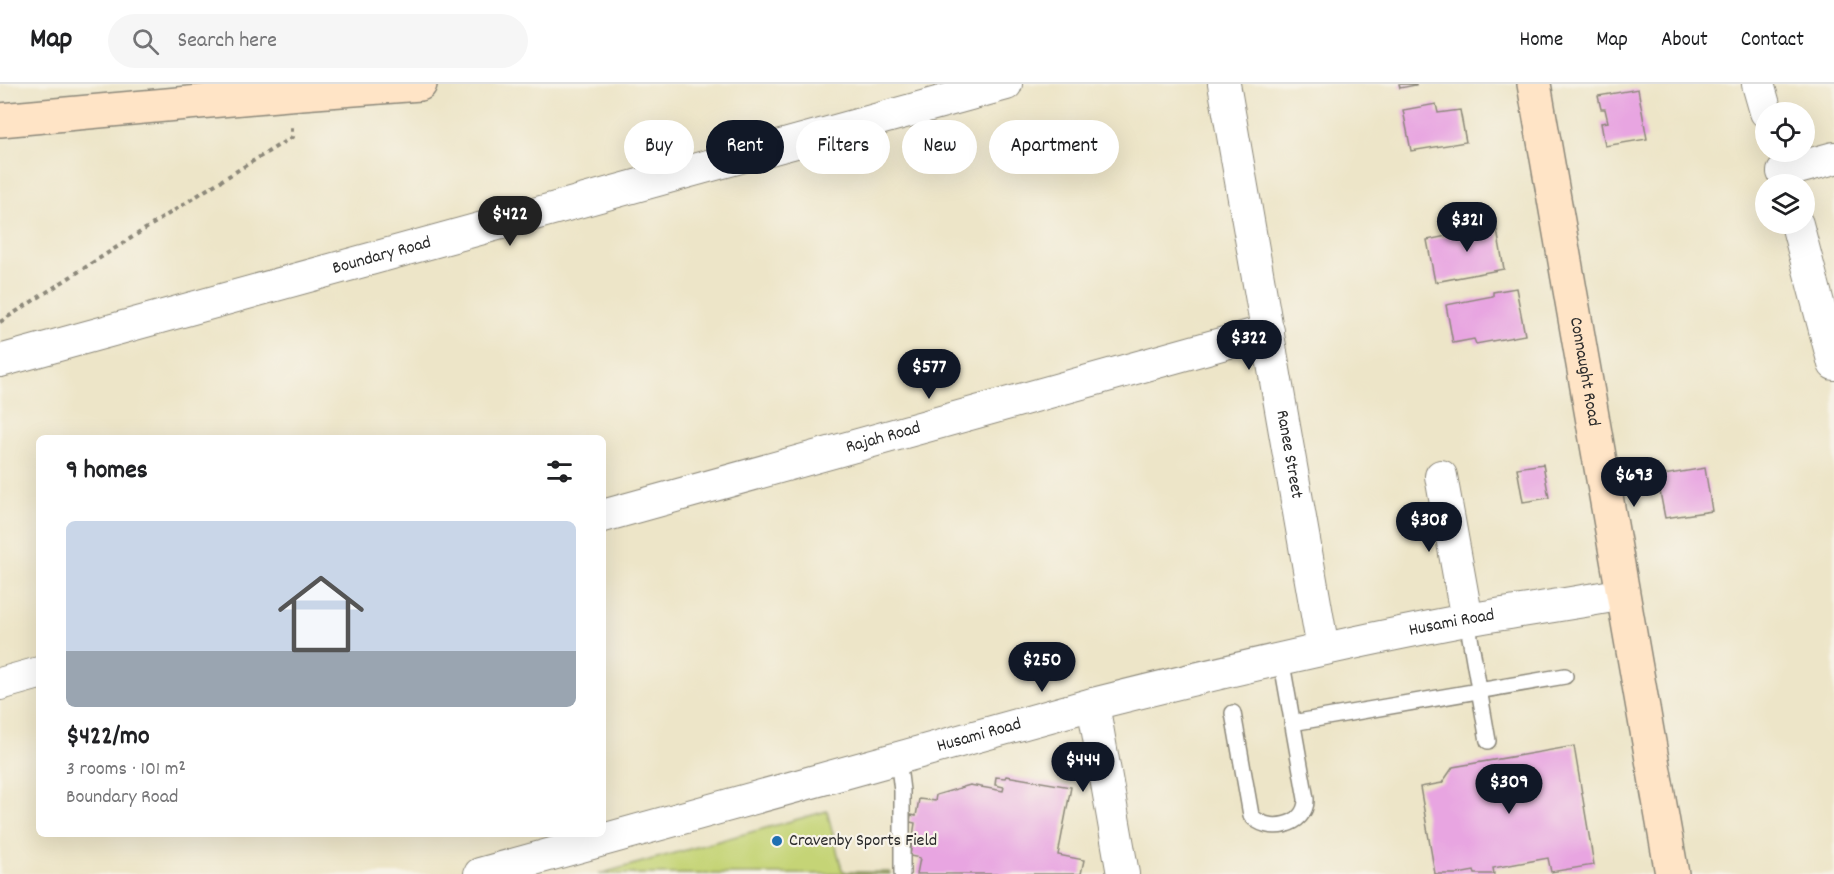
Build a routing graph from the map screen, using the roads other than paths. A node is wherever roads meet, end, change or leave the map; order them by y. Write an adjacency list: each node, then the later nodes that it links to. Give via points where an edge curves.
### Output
1 (420, 84): 7 (street)
2 (1006, 84): 12 (street, Boundary Road)
3 (1224, 84): 11 (street, Ranee Street)
4 (1534, 84): 16 (street, Connaught Road)
5 (1758, 84): 6 (street)
6 (1763, 102)
7 (0, 120)
8 (1834, 158): 9 (street)
9 (1782, 169)
10 (1800, 234): 13 (street)
11 (1268, 331): 15 (street, Rajah Road); 18 (street, Ranee Street)
12 (0, 361)
13 (1834, 364)
14 (1441, 476): 17 (street)
15 (606, 515)
16 (1623, 594): 17 (street, Husami Road); 32 (street, Connaught Road)
17 (1467, 620): 18 (street, Husami Road); 23 (lane)
18 (1323, 649): 19 (street, Husami Road)
19 (1281, 658): 24 (street, Husami Road); 26 (lane)
20 (36, 674): 22 (street)
21 (1565, 676): 23 (lane)
22 (0, 684)
23 (1479, 691): 26 (lane); 27 (lane)
24 (1093, 704): 28 (street, Husami Road); 31 (street)
25 (1233, 713): 26 (lane, via 1251,815 1263,825 1293,822 1305,811)
26 (1293, 723)
27 (1488, 741)
28 (898, 758): 29 (street, Husami Road); 30 (lane)
29 (480, 874)
30 (902, 874)
31 (1123, 874)
32 (1672, 874)

